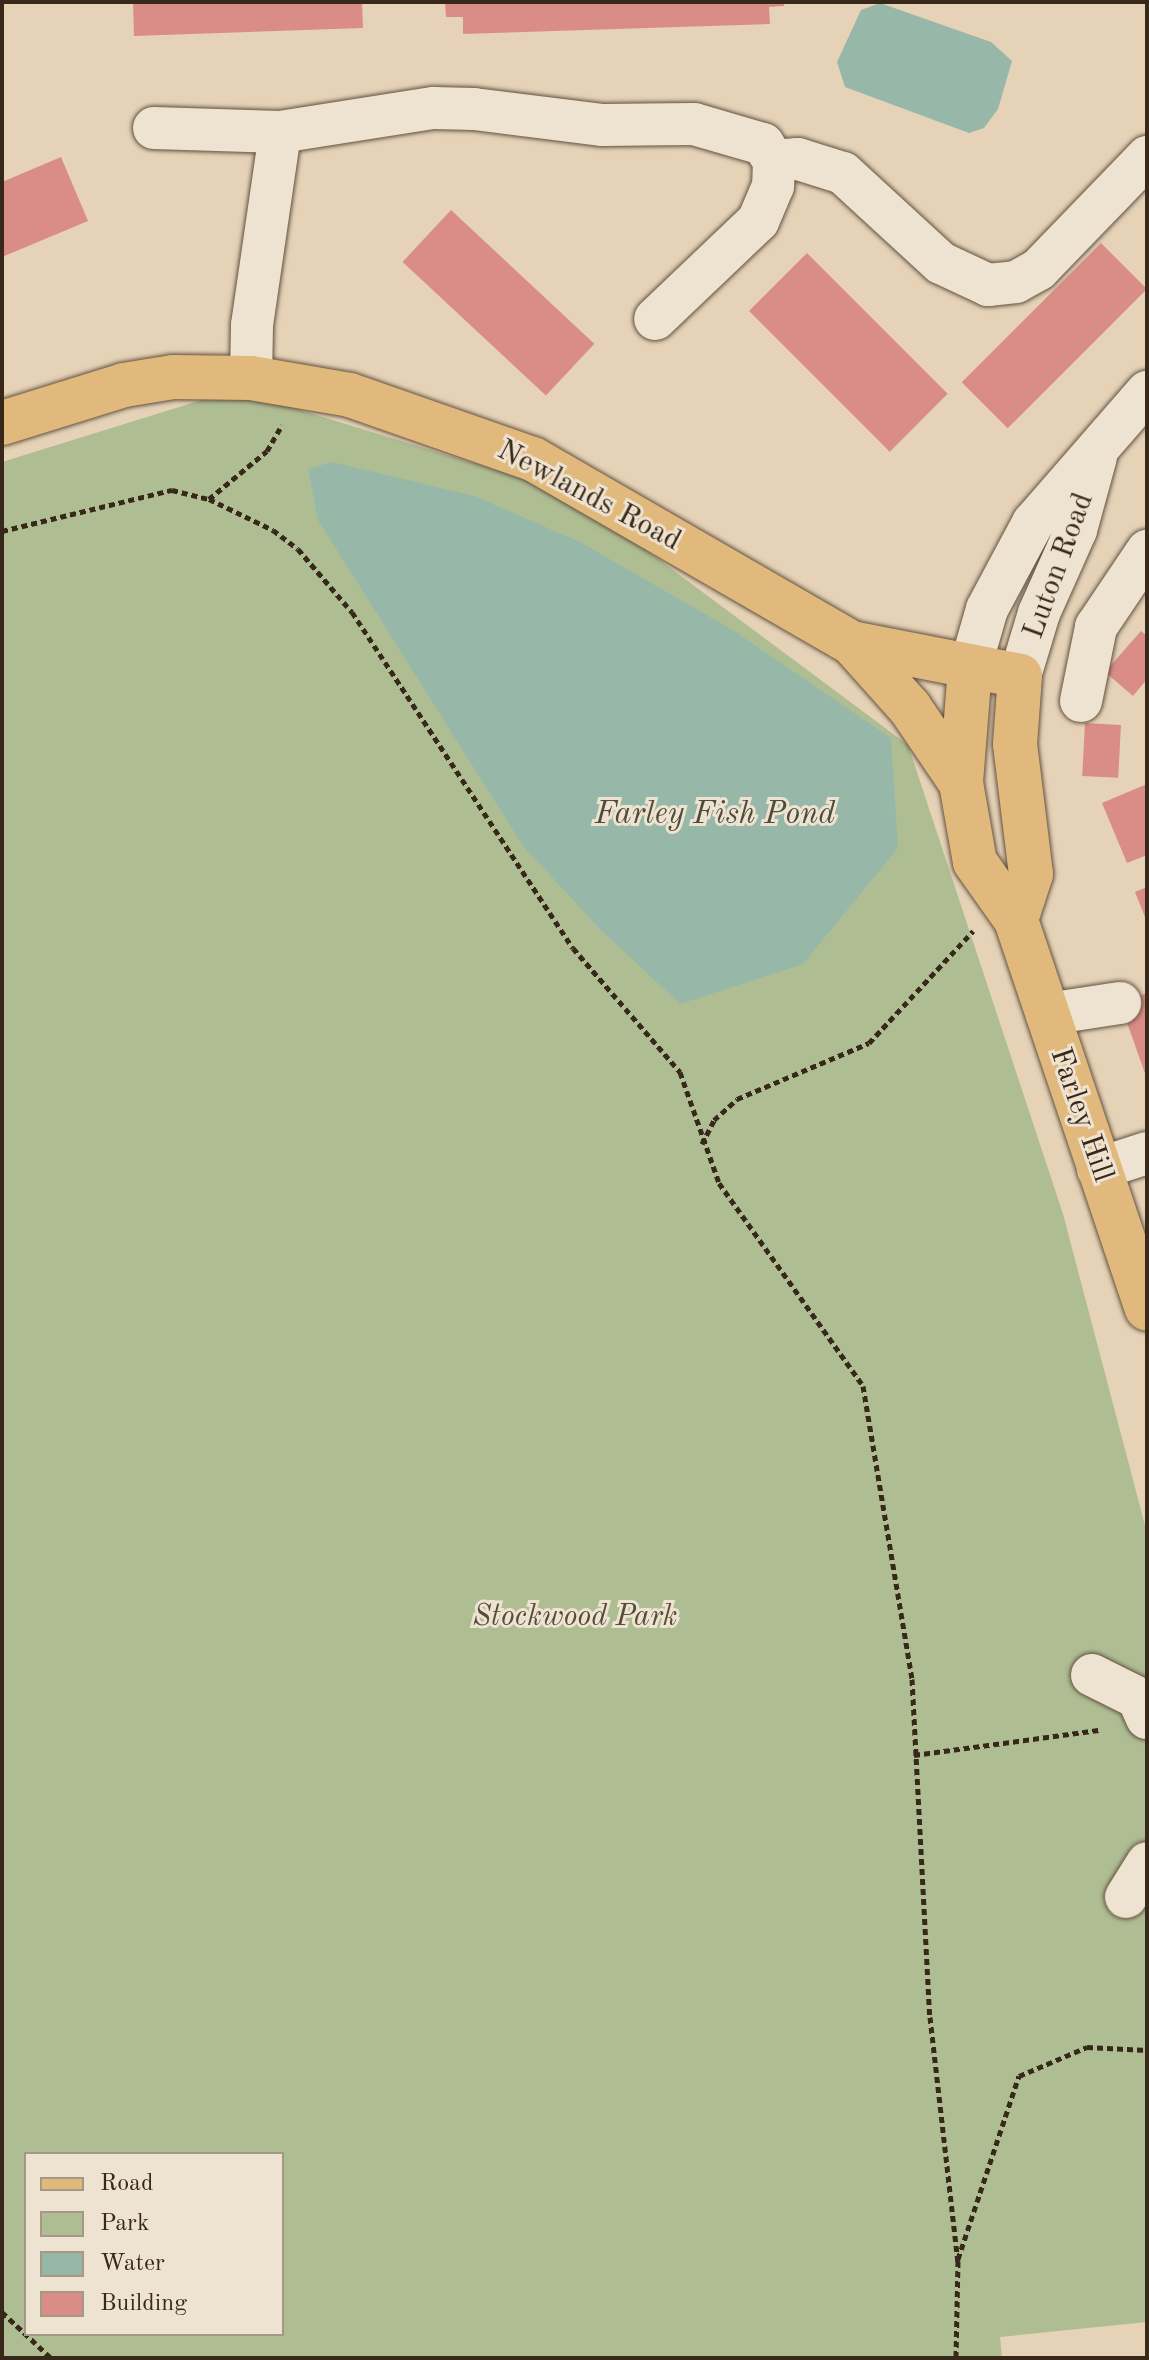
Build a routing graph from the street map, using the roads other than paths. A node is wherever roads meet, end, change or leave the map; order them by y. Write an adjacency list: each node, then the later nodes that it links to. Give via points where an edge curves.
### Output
1 (154, 128): 2 (street)
2 (280, 132): 4 (street, via 434,108 474,109 603,125 694,124 763,144); 6 (street, via 252,325)
3 (1147, 157): 4 (street, via 1039,269 1016,282 988,285 941,263 843,173 798,159)
4 (774, 161): 5 (street, via 773,186 758,221)
5 (655, 319)
6 (251, 378): 8 (main road, Newlands Road, via 214,374 124,385); 12 (main road, Newlands Road, via 303,385 443,423 533,459)
7 (1147, 392): 9 (street, Luton Road)
8 (2, 423)
9 (1097, 456): 13 (street, Luton Road, via 1046,506 1010,560); 14 (street, Luton Road, via 1076,530 1039,613)
10 (1147, 551): 11 (street)
11 (1134, 593): 15 (street, via 1096,627)
12 (852, 643): 13 (main road, Newlands Road); 16 (main road, via 910,708)
13 (970, 668): 14 (main road, Newlands Road); 16 (main road, Farley Hill)
14 (1020, 676): 17 (main road, via 1015,744 1031,874)
15 (1081, 701)
16 (961, 783): 17 (main road, Farley Hill, via 975,862)
17 (998, 921): 19 (main road, Farley Hill)
18 (1120, 1003): 19 (street)
19 (1047, 1014): 21 (main road, Farley Hill)
20 (1147, 1153): 21 (street)
21 (1098, 1169): 22 (main road, Farley Hill)
22 (1147, 1309)
23 (1092, 1675): 24 (street, via 1138,1698)
24 (1147, 1718)

